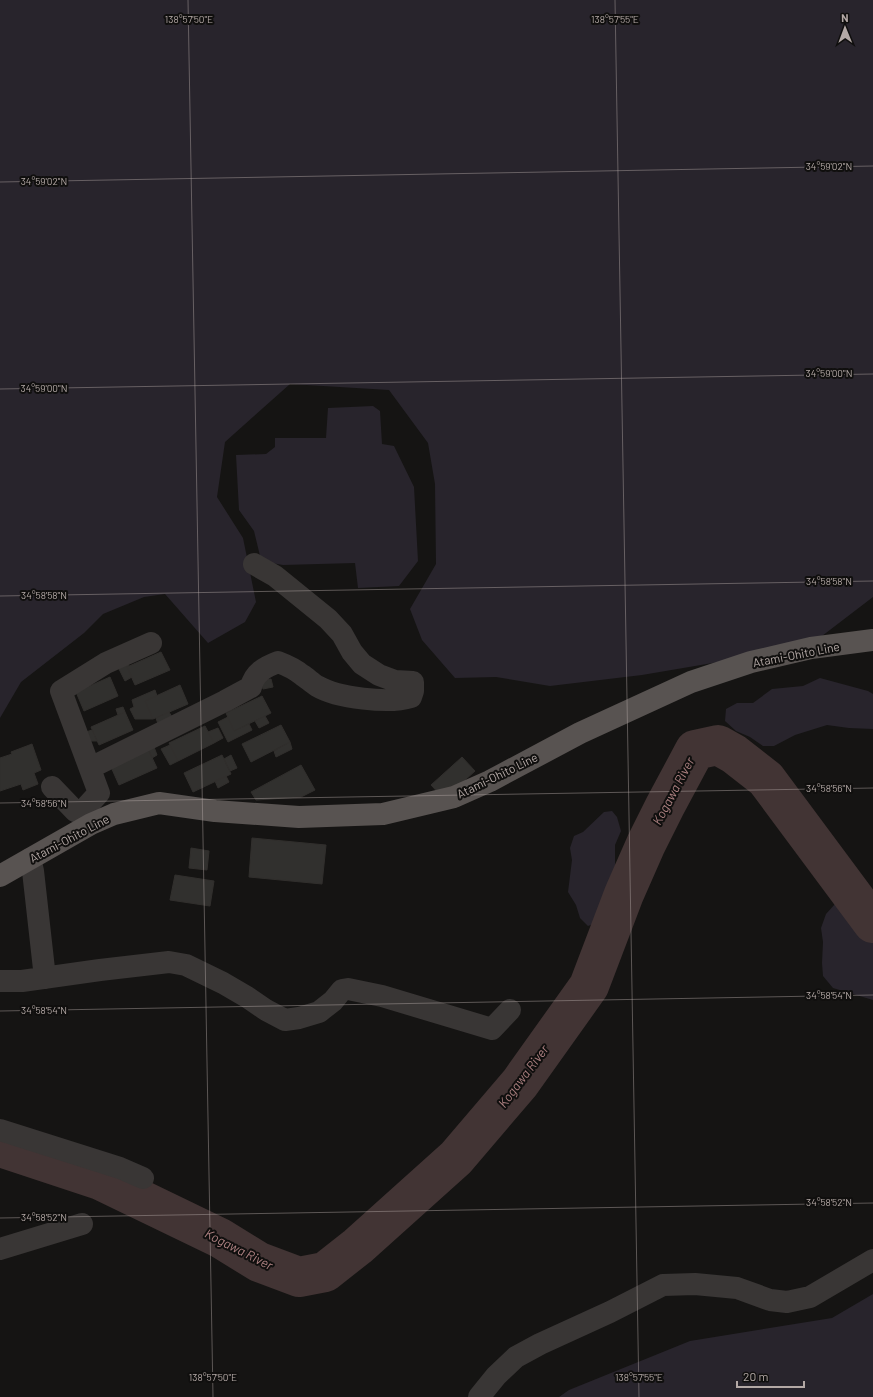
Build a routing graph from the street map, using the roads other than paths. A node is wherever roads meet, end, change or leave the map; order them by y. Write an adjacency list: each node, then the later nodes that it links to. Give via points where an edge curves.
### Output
1 (254, 564): 4 (street, via 275,576 328,619 342,634 362,664 395,681 413,682 411,697 388,700 346,696 317,686 301,673 278,662 258,672 251,687)
2 (873, 640): 6 (main road, Atami-Ohito Line, via 796,651 751,662 691,682 580,733 490,781 454,797 416,807 383,814 298,816 215,811 159,803)
3 (151, 643): 4 (street, via 106,663 61,691)
4 (90, 768): 6 (street, via 99,793 88,804)
5 (52, 787): 6 (street)
6 (87, 820): 7 (main road, Atami-Ohito Line)
7 (30, 858): 8 (main road, Atami-Ohito Line); 9 (street)
8 (0, 876)
9 (45, 978): 10 (street); 11 (street, via 169,962 186,966 223,983 285,1020 319,1012 342,990 348,989 382,996 492,1029)
10 (0, 981)
11 (510, 1010)
12 (0, 1130): 13 (street, via 120,1168)
13 (143, 1178)
14 (82, 1224): 15 (street)
15 (0, 1249)
16 (873, 1260): 17 (street, via 810,1297 788,1302 770,1300 737,1288 695,1284 663,1285 516,1357)
17 (479, 1397)

